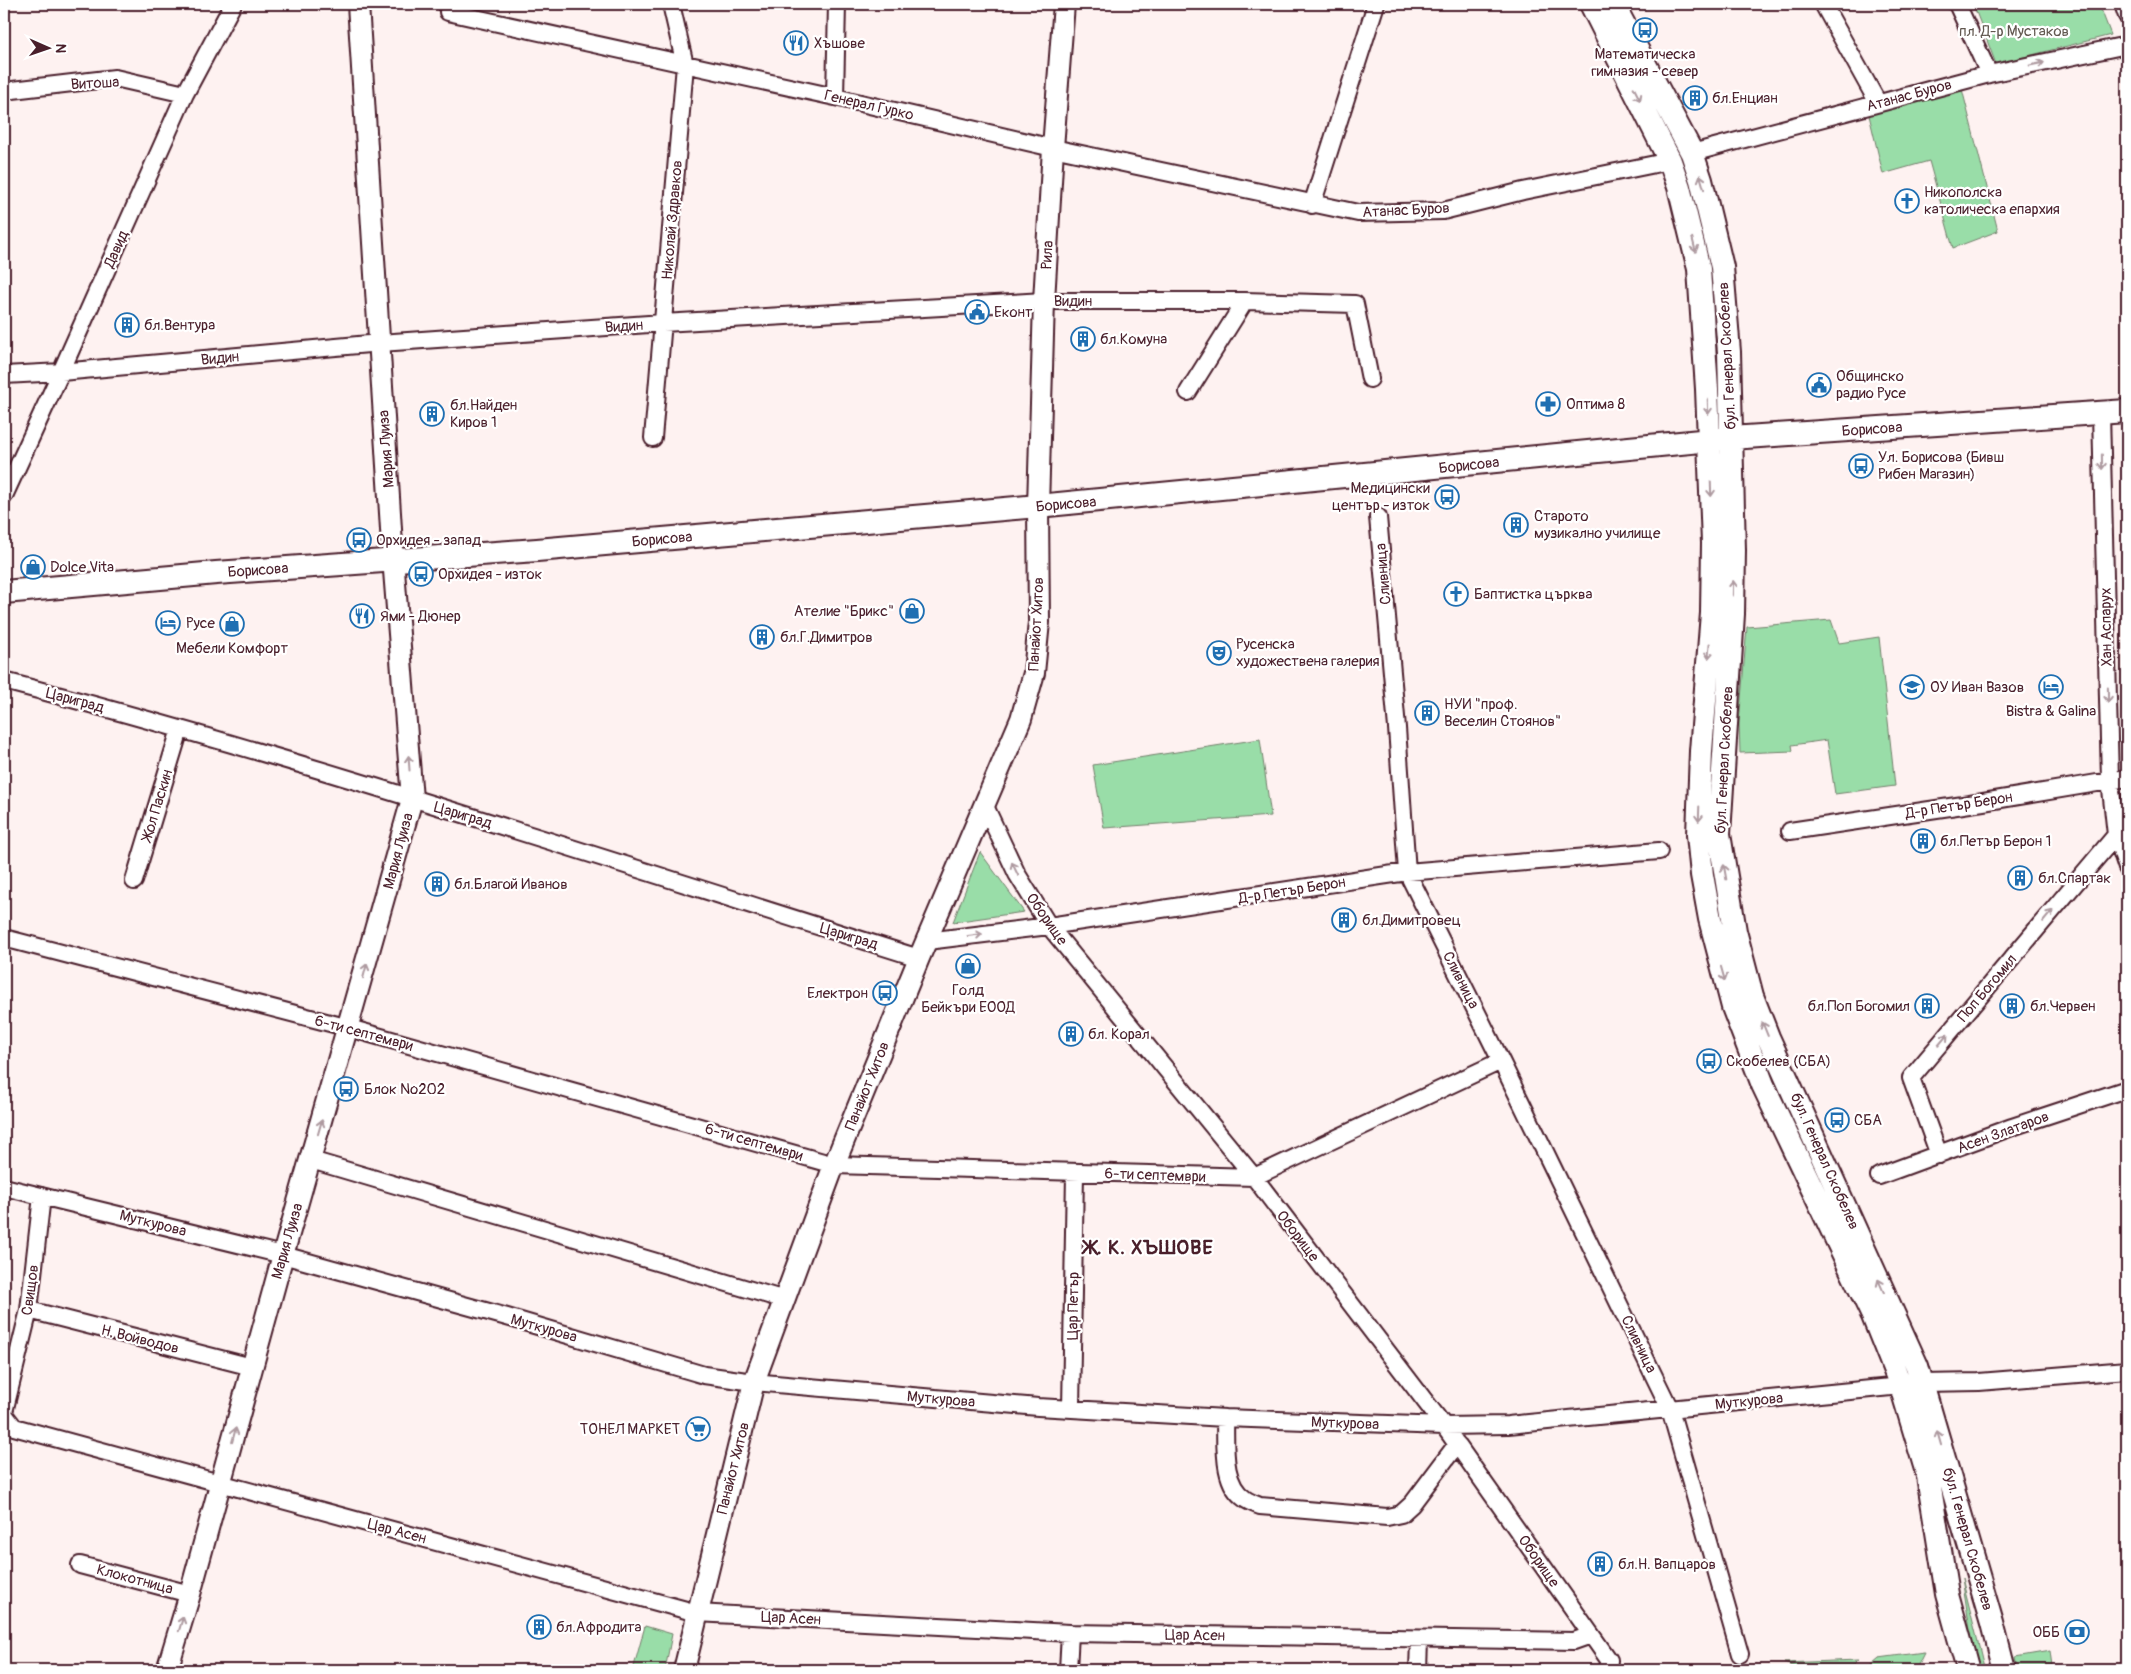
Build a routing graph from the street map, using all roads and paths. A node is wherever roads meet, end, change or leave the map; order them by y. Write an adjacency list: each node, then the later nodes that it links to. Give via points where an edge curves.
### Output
1 (233, 4): 18 (street, Давид)
2 (358, 4): 28 (street, Мария Луиза)
3 (671, 4): 15 (street, Николай Здравков)
4 (837, 4): 19 (street)
5 (1064, 4): 21 (street, Рила)
6 (1376, 4): 24 (street)
7 (1591, 4): 23 (main road, бул. Генерал Скобелев, one-way to 23)
8 (1613, 4): 22 (main road, бул. Генерал Скобелев)
9 (1823, 4): 20 (street)
10 (1957, 4): 16 (street)
11 (2123, 4): 13 (street)
12 (448, 12): 15 (street, Генерал Гурко)
13 (2127, 16)
14 (2127, 45): 16 (street, Атанас Буров, one-way to 14)
15 (685, 65): 19 (street, Генерал Гурко); 27 (street, Николай Здравков)
16 (1989, 74): 20 (street, Атанас Буров)
17 (4, 91): 18 (street, Витоша, via 115,78)
18 (185, 94): 29 (street, Давид)
19 (835, 97): 21 (street, Генерал Гурко)
20 (1878, 103): 22 (street, Атанас Буров)
21 (1052, 148): 24 (street, Атанас Буров); 25 (street, Рила)
22 (1692, 153): 36 (main road, бул. Генерал Скобелев, one-way to 22, via 1729,352 1722,267 1702,180)
23 (1670, 160): 24 (street, Атанас Буров, via 1443,211 1358,213); 36 (main road, бул. Генерал Скобелев, one-way to 36, via 1699,268)
24 (1312, 205)
25 (1044, 301): 26 (street, Видин); 27 (street, Видин); 38 (street, Рила)
26 (1245, 301): 31 (street, Видин, via 1355,304); 32 (street)
27 (663, 323): 28 (street, Видин); 35 (street, Николай Здравков)
28 (380, 343): 29 (street, Видин); 40 (street, Мария Луиза)
29 (61, 372): 30 (street, Видин); 37 (street, Давид)
30 (4, 375)
31 (1370, 379)
32 (1188, 392)
33 (2127, 411): 34 (main road, Борисова)
34 (2101, 414): 36 (main road, Борисова); 45 (street, Хан Аспарух, one-way to 45)
35 (653, 438)
36 (1720, 439): 38 (main road, Борисова); 74 (main road, бул. Генерал Скобелев, via 1734,550 1719,834 1735,931 1752,996 1768,1037 1914,1358)
37 (4, 496)
38 (1038, 506): 40 (main road, Борисова); 47 (street, Панайот Хитов, via 1039,622 1034,673 1021,719)
39 (1378, 517): 52 (street, Сливница)
40 (394, 560): 41 (main road, Борисова); 46 (street, Мария Луиза, one-way to 40)
41 (4, 592)
42 (4, 681): 43 (street, Цариград)
43 (180, 729): 46 (street, Цариград); 53 (street, Жол Паскин)
44 (2127, 778): 45 (street, Д-р Петър Берон)
45 (2110, 780): 48 (street, Д-р Петър Берон); 49 (street, Хан Аспарух)
46 (412, 799): 56 (street, Цариград); 57 (street, Мария Луиза, one-way to 46)
47 (984, 804): 54 (street, Оборище, one-way to 47, via 1017,874); 56 (street, Панайот Хитов)
48 (1790, 831)
49 (2116, 835): 51 (street, Хан Аспарух); 60 (street, Поп Богомил, one-way to 49, via 1912,1078)
50 (1659, 851): 52 (street, Д-р Петър Берон)
51 (2127, 868)
52 (1407, 872): 54 (street, Д-р Петър Берон); 58 (street, Сливница)
53 (134, 881)
54 (1049, 926): 56 (street, Д-р Петър Берон, one-way to 54); 65 (street, Оборище)
55 (4, 938): 57 (street, 6-ти септември)
56 (923, 950): 62 (street, Панайот Хитов)
57 (349, 1028): 61 (street, Мария Луиза, one-way to 57); 62 (street, 6-ти септември)
58 (1501, 1061): 65 (street, 6-ти септември); 76 (street, Сливница)
59 (2127, 1089): 60 (street, Асен Златаров)
60 (1939, 1155): 64 (street, Асен Златаров)
61 (311, 1160): 68 (street, Мария Луиза); 69 (street)
62 (834, 1165): 63 (street, 6-ти септември); 69 (street, Панайот Хитов)
63 (1075, 1172): 65 (street, 6-ти септември); 75 (street, Цар Петър)
64 (1880, 1176)
65 (1254, 1177): 79 (street, Оборище)
66 (4, 1187): 67 (street, Муткурова)
67 (42, 1196): 68 (street, Муткурова); 70 (street, Свищов)
68 (283, 1255): 71 (street, Мария Луиза); 73 (street, Муткурова, via 704,1375)
69 (785, 1300): 73 (street, Панайот Хитов)
70 (28, 1310): 71 (street, Н. Войводов); 77 (street, Свищов)
71 (252, 1367): 81 (street, Мария Луиза, one-way to 71)
72 (2127, 1370): 74 (street, Муткурова)
73 (754, 1382): 75 (street, Муткурова); 84 (street, Панайот Хитов)
74 (1912, 1385): 76 (street, Муткурова); 94 (main road, бул. Генерал Скобелев, via 1947,1594); 95 (main road, бул. Генерал Скобелев, one-way to 74, via 1992,1623)
75 (1071, 1409): 78 (street, Муткурова)
76 (1670, 1409): 79 (street, Муткурова, via 1508,1425); 88 (street, Сливница)
77 (7, 1418): 81 (street, Цар Асен)
78 (1225, 1418): 79 (street, Муткурова); 80 (street, via 1228,1468 1233,1486 1245,1499 1260,1506 1387,1517 1401,1514)
79 (1444, 1426): 80 (street, Оборище)
80 (1457, 1444): 86 (street, Оборище)
81 (221, 1482): 83 (street, Мария Луиза); 84 (street, Цар Асен)
82 (80, 1565): 83 (street, Клокотница)
83 (190, 1594): 90 (street, Мария Луиза, one-way to 83)
84 (697, 1612): 85 (street, Цар Асен); 91 (street, Панайот Хитов)
85 (1070, 1633): 87 (street, Цар Асен); 92 (street)
86 (1591, 1635): 87 (street, Цар Асен, via 1574,1641); 89 (street, Оборище)
87 (1419, 1640): 93 (street)
88 (1740, 1654)
89 (1609, 1665)
90 (167, 1670)
91 (684, 1670)
92 (1068, 1670)
93 (1418, 1670)
94 (1968, 1670)
95 (2004, 1670)

